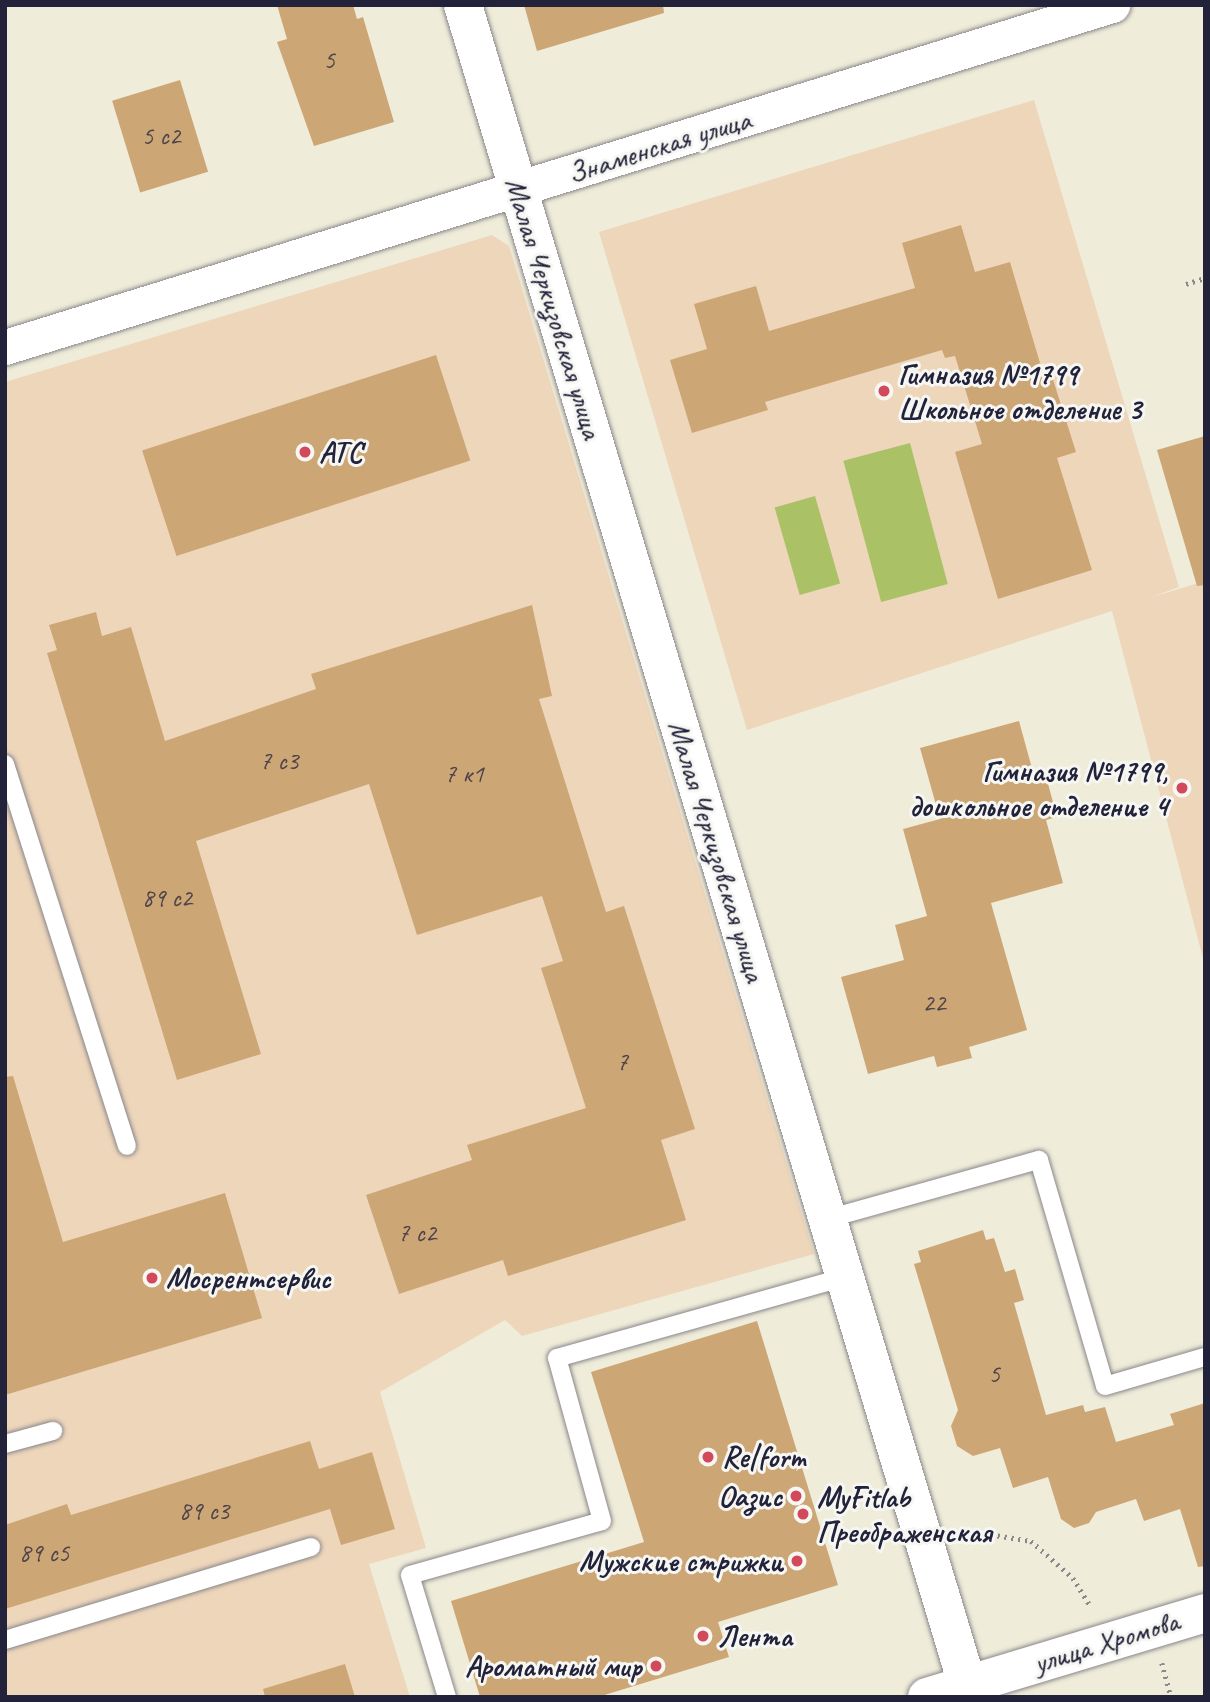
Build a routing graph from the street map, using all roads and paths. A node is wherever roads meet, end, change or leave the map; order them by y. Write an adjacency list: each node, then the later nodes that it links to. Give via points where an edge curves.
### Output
1 (463, 5): 3 (street, Малая Черкизовская улица)
2 (1112, 5): 3 (street, Знаменская улица)
3 (518, 189): 6 (street, Знаменская улица); 9 (street, Малая Черкизовская улица)
4 (1205, 278): 5 (path)
5 (1186, 284)
6 (5, 347)
7 (5, 764): 8 (lane)
8 (127, 1146)
9 (828, 1219): 10 (street, Малая Черкизовская улица); 11 (lane, via 1039,1160 1105,1386)
10 (845, 1277): 20 (street, Малая Черкизовская улица); 21 (lane, via 557,1358 602,1521 410,1575)
11 (1205, 1357)
12 (53, 1431): 13 (lane)
13 (5, 1444)
14 (970, 1531): 16 (path, via 1031,1541 1073,1578)
15 (311, 1547): 18 (lane)
16 (1091, 1607)
17 (1205, 1613): 20 (street, улица Хромова)
18 (5, 1640)
19 (1159, 1652): 23 (path)
20 (969, 1690): 22 (street, улица Хромова)
21 (447, 1697)
22 (927, 1697)
23 (1171, 1697)

